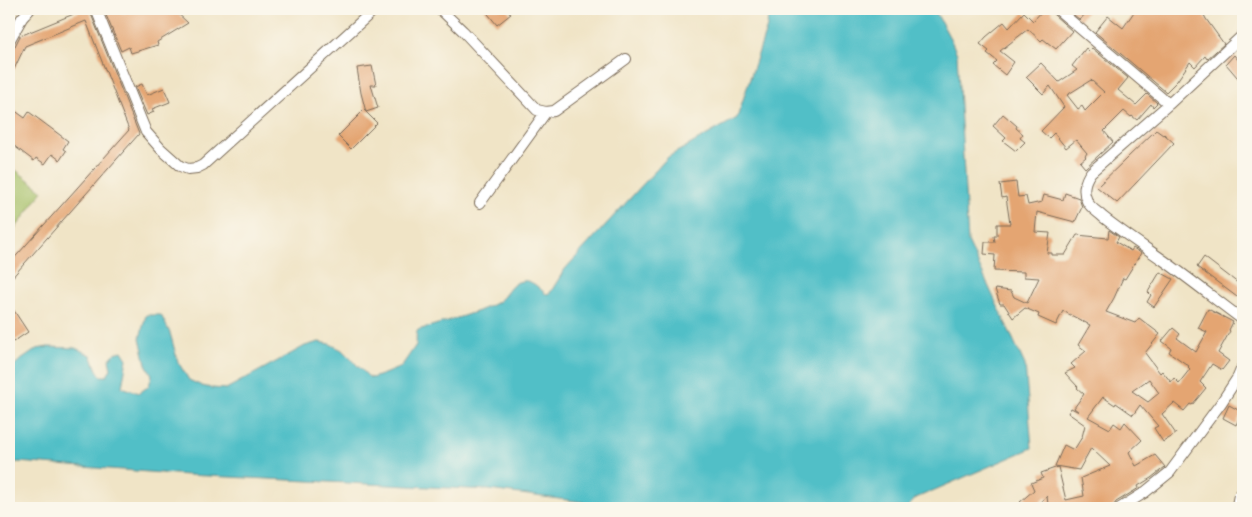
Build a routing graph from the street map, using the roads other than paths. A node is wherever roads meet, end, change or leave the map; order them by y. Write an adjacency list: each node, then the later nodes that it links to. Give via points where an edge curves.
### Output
1 (30, 9): 7 (street)
2 (96, 9): 3 (street, via 146,132 180,166 188,169 203,165)
3 (375, 9)
4 (440, 9): 10 (street, via 537,110)
5 (1057, 9): 9 (street)
6 (1243, 35): 9 (street)
7 (9, 41)
8 (626, 59): 10 (street, via 554,111)
9 (1168, 104): 12 (street, via 1091,172 1084,185 1087,202 1119,230)
10 (546, 112): 11 (street)
11 (480, 203)
12 (1243, 320)
13 (1243, 365): 15 (street, via 1222,403 1170,472 1144,494)
14 (1243, 498): 16 (highway)
15 (1120, 508)
16 (1241, 508)

